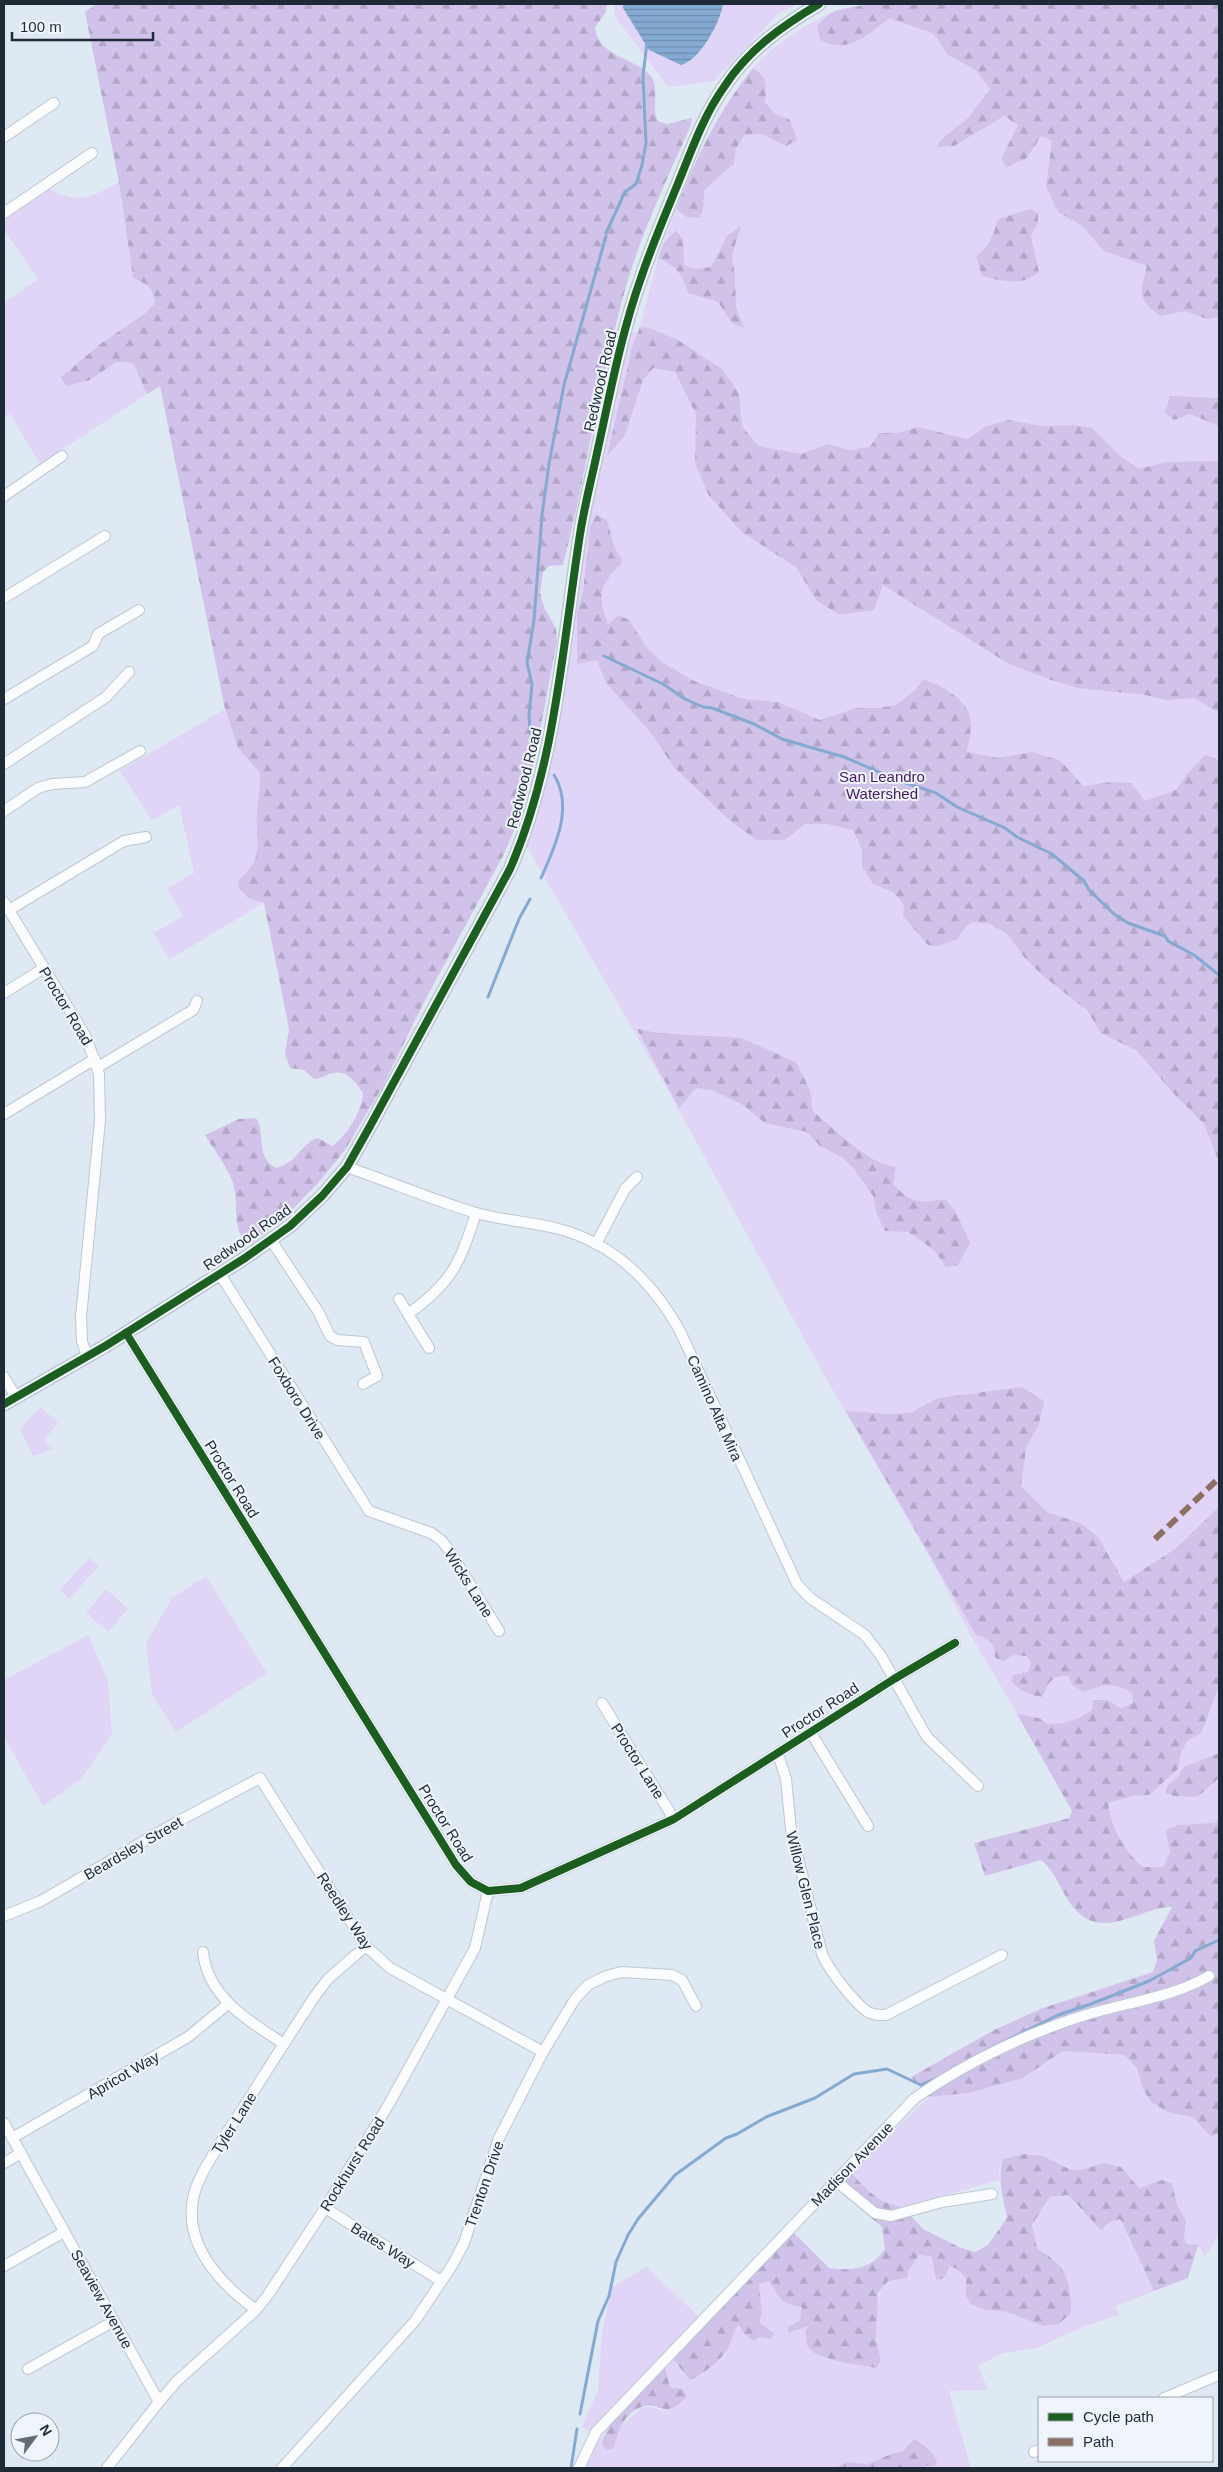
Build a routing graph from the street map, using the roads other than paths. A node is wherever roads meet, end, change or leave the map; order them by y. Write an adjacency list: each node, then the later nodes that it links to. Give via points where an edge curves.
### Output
1 (819, 4): 23 (main road, Redwood Road, via 785,24 752,52 723,88 702,125 666,212 636,294 605,414 579,538 544,767 523,840 510,870)
2 (54, 102): 3 (street)
3 (4, 137)
4 (92, 153): 5 (street)
5 (4, 213)
6 (62, 456): 7 (street)
7 (4, 496)
8 (105, 536): 9 (street)
9 (4, 598)
10 (139, 610): 12 (street, via 98,634 93,646)
11 (129, 672): 14 (street, via 106,697)
12 (4, 699)
13 (140, 751): 15 (street, via 86,782 38,788)
14 (4, 764)
15 (4, 811)
16 (146, 838): 17 (street, via 124,841)
17 (5, 905): 18 (street, Proctor Road)
18 (44, 968): 19 (street); 21 (street, Proctor Road, via 86,1037)
19 (4, 993)
20 (197, 1001): 21 (street, via 193,1010)
21 (96, 1063): 22 (street); 33 (street, Proctor Road, via 101,1104 81,1317 82,1341)
22 (4, 1114)
23 (347, 1167): 25 (street, Camino Alta Mira); 26 (main road, Redwood Road, via 313,1204)
24 (637, 1177): 27 (street, via 625,1189)
25 (476, 1212): 27 (street, Camino Alta Mira, via 557,1229); 30 (street, via 450,1277)
26 (271, 1240): 28 (main road, Redwood Road); 35 (street, via 330,1336 366,1345 377,1376)
27 (596, 1244): 41 (street, Camino Alta Mira, via 635,1270 668,1308 797,1584 810,1598 865,1635)
28 (220, 1274): 31 (main road, Redwood Road); 38 (street, Foxboro Drive, via 369,1511)
29 (399, 1299): 30 (street)
30 (408, 1314): 32 (street)
31 (126, 1333): 33 (main road, Redwood Road); 49 (street, Proctor Road, via 456,1865 471,1882)
32 (429, 1348)
33 (87, 1357): 36 (main road, Redwood Road)
34 (4, 1377): 36 (street)
35 (362, 1384)
36 (16, 1397): 37 (main road, Redwood Road)
37 (4, 1404)
38 (380, 1515): 39 (street, Wicks Lane, via 430,1533 440,1540)
39 (499, 1631)
40 (955, 1643): 41 (street, Proctor Road)
41 (894, 1679): 43 (street, Proctor Road); 46 (street, Camino Alta Mira, via 927,1737)
42 (602, 1703): 47 (street, Proctor Lane)
43 (811, 1733): 44 (street, Proctor Road); 48 (street)
44 (778, 1754): 47 (street, Proctor Road); 53 (street, Willow Glen Place, via 786,1779 791,1830 822,1954 826,1964 865,2010 875,2015 886,2015)
45 (260, 1778): 50 (street, Beardsley Street, via 41,1901); 51 (street, Reedley Way)
46 (978, 1786)
47 (674, 1819): 49 (street, Proctor Road, via 521,1888)
48 (868, 1826)
49 (488, 1890): 55 (street, Rockhurst Road, via 477,1942)
50 (4, 1916)
51 (366, 1946): 55 (street, Reedley Way, via 390,1968); 58 (street, Tyler Lane, via 328,1979)
52 (203, 1952): 56 (street, via 211,1981)
53 (1002, 1955)
54 (1209, 1976): 64 (street, Madison Avenue, via 1191,1987 1088,2014 1029,2036 967,2067 916,2098)
55 (446, 1999): 59 (street, Reedley Way); 66 (street, Rockhurst Road, via 377,2124)
56 (228, 2004): 58 (street, via 239,2015); 61 (street, Apricot Way, via 188,2037)
57 (696, 2006): 59 (street, Trenton Drive, via 682,1980 672,1975 621,1972 604,1977 588,1985 575,2000)
58 (284, 2044): 70 (street, Tyler Lane, via 201,2177 192,2208 192,2224 203,2258 214,2273)
59 (543, 2052): 69 (street, Trenton Drive, via 499,2138 464,2242)
60 (4, 2123): 61 (street, Seaview Avenue)
61 (12, 2138): 62 (street, Seaview Avenue)
62 (21, 2153): 63 (street); 67 (street, Seaview Avenue)
63 (4, 2163)
64 (836, 2181): 65 (street, via 875,2213 891,2216 942,2202); 78 (street, Madison Avenue, via 596,2432)
65 (992, 2194)
66 (325, 2208): 69 (street, Bates Way); 70 (street, Rockhurst Road)
67 (64, 2232): 68 (street); 71 (street, Seaview Avenue)
68 (4, 2266)
69 (441, 2281): 77 (street, Trenton Drive, via 415,2321)
70 (256, 2310): 75 (street, Rockhurst Road, via 177,2381)
71 (114, 2321): 72 (street); 75 (street, Seaview Avenue)
72 (28, 2369)
73 (1219, 2375): 74 (street)
74 (1166, 2397)
75 (159, 2402): 76 (street)
76 (107, 2468)
77 (282, 2468)
78 (579, 2468)

